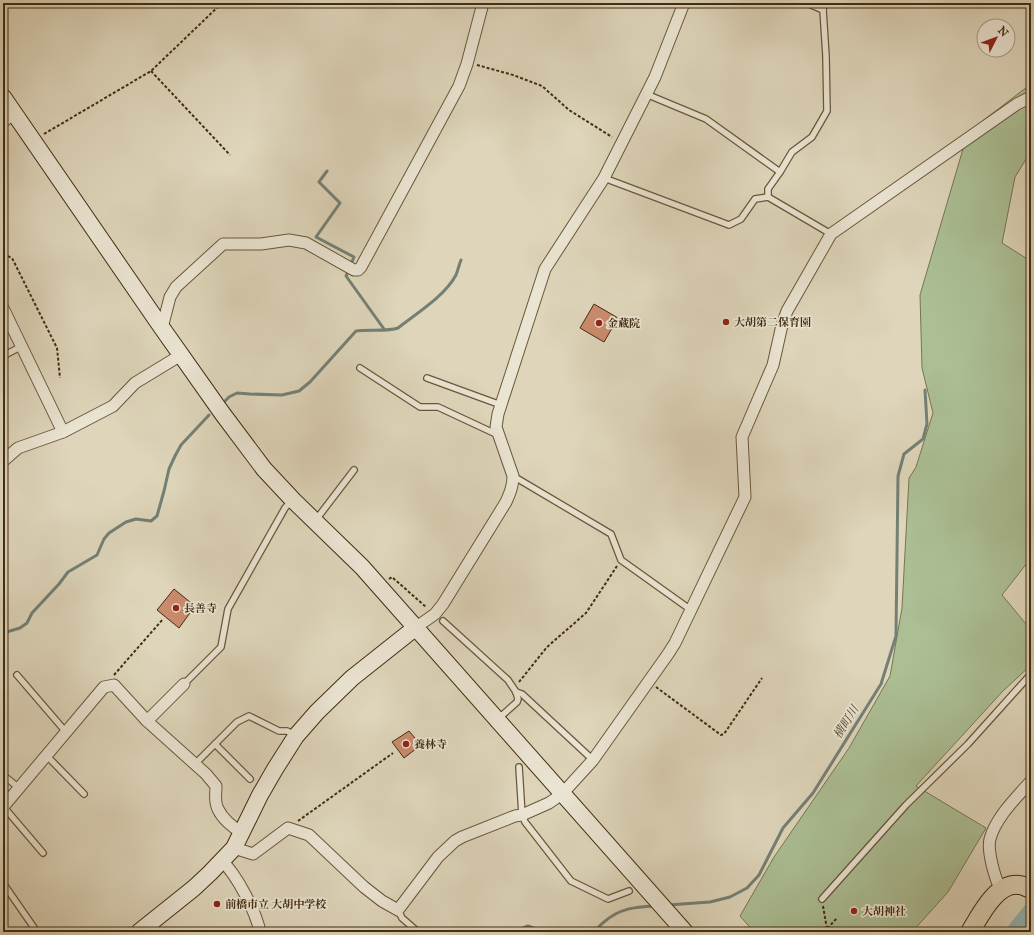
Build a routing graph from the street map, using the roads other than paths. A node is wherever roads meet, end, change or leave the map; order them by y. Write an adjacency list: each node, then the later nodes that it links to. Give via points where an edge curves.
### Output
1 (483, 3): 15 (street, via 459,86 361,267 354,270 306,243 289,240 260,244 223,244 176,287 170,297)
2 (684, 3): 6 (street)
3 (807, 3): 5 (lane)
4 (824, 3): 5 (lane)
5 (823, 10): 10 (lane, via 826,111 812,137 792,152)
6 (646, 94): 10 (lane, via 706,120); 11 (street)
7 (3, 97): 9 (street)
8 (1031, 97): 13 (street, via 1016,104)
9 (9, 117): 15 (street, via 33,141)
10 (780, 172): 12 (lane, via 768,189)
11 (604, 178): 12 (lane, via 729,225 741,219 755,199); 21 (street, via 546,269)
12 (768, 197): 13 (lane)
13 (831, 234): 29 (street, via 787,311 773,365 742,437 745,497)
14 (3, 308): 16 (street)
15 (162, 328): 17 (street)
16 (22, 346): 18 (lane); 22 (street)
17 (181, 355): 22 (street, via 135,383 113,406); 27 (street, via 264,469)
18 (3, 356)
19 (360, 368): 23 (lane, via 420,408 438,406)
20 (427, 378): 21 (lane)
21 (501, 405): 23 (street, via 496,427)
22 (63, 432): 24 (street, via 18,448)
23 (499, 436): 26 (street)
24 (3, 461)
25 (354, 470): 28 (lane)
26 (513, 476): 29 (lane, via 611,534 621,560); 31 (street, via 513,484 506,502 443,604 435,614)
27 (293, 500): 28 (street); 34 (lane, via 285,508 228,609 221,647)
28 (315, 521): 31 (street, via 352,557)
29 (691, 610): 42 (street, via 675,643)
30 (444, 622): 35 (lane, via 508,680)
31 (415, 628): 36 (street); 39 (street, via 340,688)
32 (1031, 674): 61 (lane, via 968,744 906,805)
33 (17, 675): 38 (lane)
34 (184, 684): 37 (street)
35 (515, 690): 36 (lane, via 517,702); 42 (lane)
36 (497, 720): 50 (street)
37 (147, 721): 38 (street, via 114,686 104,687); 43 (street)
38 (66, 732): 41 (street)
39 (296, 736): 40 (lane, via 287,731 279,731 249,716 237,722); 53 (street, via 267,781)
40 (215, 744): 43 (lane); 46 (lane)
41 (46, 755): 48 (street); 49 (lane)
42 (592, 760): 50 (street)
43 (195, 764): 53 (street, via 216,786 218,808 232,826)
44 (519, 767): 52 (lane)
45 (3, 775): 48 (lane)
46 (250, 779)
47 (1031, 781): 59 (street, via 1001,817 989,841 993,869)
48 (19, 788): 51 (street)
49 (84, 794)
50 (562, 794): 52 (street); 67 (street)
51 (3, 807): 55 (lane)
52 (522, 815): 60 (lane, via 571,881 608,899); 62 (street, via 508,818 455,841 438,857)
53 (241, 832): 54 (street)
54 (234, 848): 56 (street); 62 (street, via 253,854 288,828 309,835 364,887)
55 (43, 853)
56 (222, 861): 64 (street, via 194,888); 65 (street, via 234,875 256,917)
57 (3, 883): 63 (lane)
58 (1027, 887): 59 (main road, via 1013,885)
59 (1001, 890): 68 (main road, via 988,904)
60 (629, 891)
61 (822, 899)
62 (398, 910): 66 (lane, via 402,918)
63 (37, 932)
64 (139, 932)
65 (260, 932)
66 (418, 932)
67 (685, 932)
68 (970, 932)

